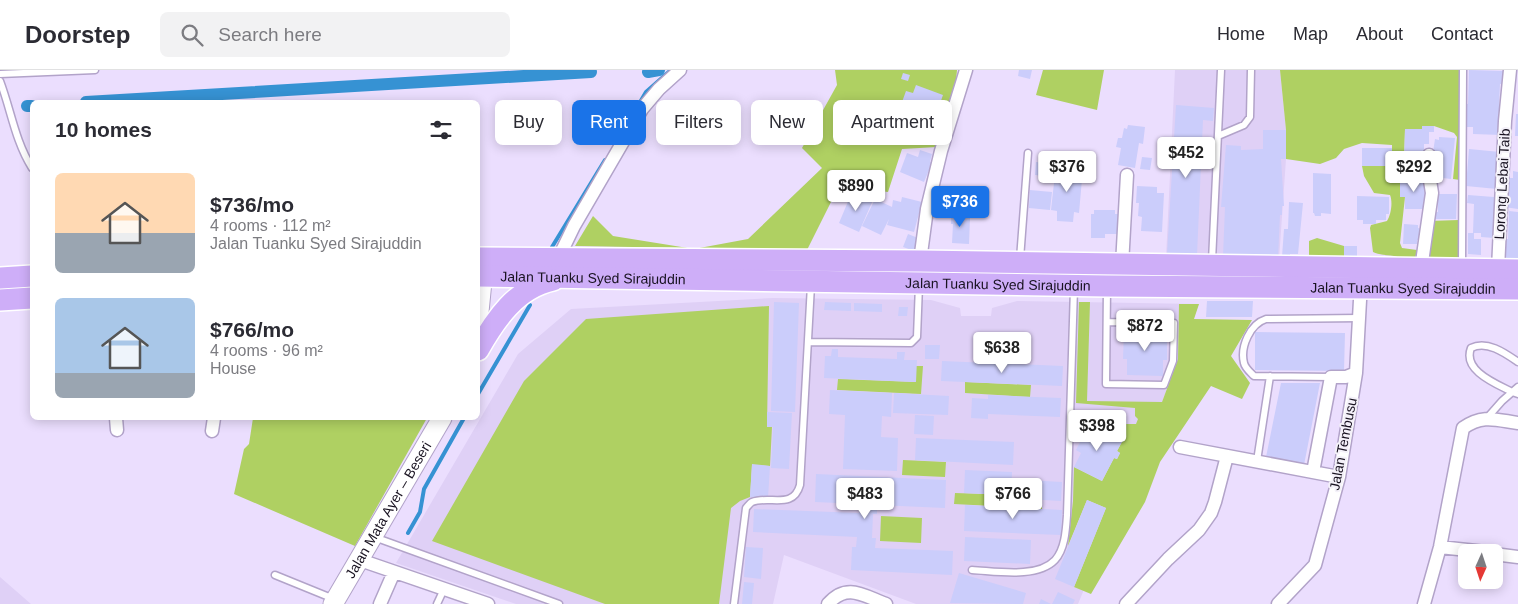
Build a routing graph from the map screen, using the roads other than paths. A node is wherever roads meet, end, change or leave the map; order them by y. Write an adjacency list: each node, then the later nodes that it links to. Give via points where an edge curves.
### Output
1 (95, 70): 8 (lane)
2 (680, 70): 19 (street, via 642,109 574,226)
3 (966, 70): 23 (street, via 927,209)
4 (1221, 70): 10 (lane)
5 (1251, 70): 10 (lane, via 1250,117 1244,125)
6 (1463, 70): 21 (lane)
7 (1510, 70): 22 (street, Lorong Lebai Taib, via 1505,121)
8 (0, 74)
9 (0, 81): 13 (lane, via 16,135)
10 (1218, 136): 17 (lane)
11 (1028, 153): 15 (lane)
12 (1429, 155): 20 (street, via 1432,193)
13 (30, 164)
14 (1127, 175): 16 (street)
15 (1020, 263): 16 (highway, Jalan Tuanku Syed Sirajuddin); 23 (highway, Jalan Tuanku Syed Sirajuddin)
16 (1122, 265): 17 (highway, Jalan Tuanku Syed Sirajuddin)
17 (1212, 266): 25 (highway, Jalan Tuanku Syed Sirajuddin)
18 (481, 267): 19 (highway, Jalan Tuanku Syed Sirajuddin); 28 (main road)
19 (563, 268): 23 (highway, Jalan Tuanku Syed Sirajuddin); 27 (highway, Jalan Tuanku Syed Sirajuddin); 37 (highway, via 505,308)
20 (1421, 268): 21 (highway, Jalan Tuanku Syed Sirajuddin); 25 (highway, Jalan Tuanku Syed Sirajuddin)
21 (1462, 269): 22 (highway, Jalan Tuanku Syed Sirajuddin)
22 (1508, 269)
23 (920, 272): 27 (highway, Jalan Tuanku Syed Sirajuddin); 29 (highway, Jalan Tuanku Syed Sirajuddin); 36 (lane, via 917,337 912,344)
24 (30, 276): 26 (highway)
25 (1362, 277): 30 (highway, Jalan Tuanku Syed Sirajuddin); 31 (highway, Jalan Tuanku Syed Sirajuddin); 34 (street, Jalan Tembusu)
26 (0, 278)
27 (811, 282): 36 (lane)
28 (480, 285)
29 (1074, 286): 30 (highway, Jalan Tuanku Syed Sirajuddin); 60 (lane, via 1064,540 1055,560 1042,569 1029,572)
30 (1108, 286): 35 (lane)
31 (1518, 289)
32 (30, 298): 33 (highway)
33 (0, 300)
34 (1360, 318): 39 (street, Jalan Tembusu); 40 (lane, via 1260,321 1246,338 1244,362 1254,376)
35 (1107, 322): 35 (lane, via 1106,384 1164,384 1173,361 1174,323)
36 (808, 342): 69 (lane, via 798,493 789,499 752,502 746,508)
37 (480, 346)
38 (1518, 362): 43 (lane, via 1486,346 1476,345 1469,354 1478,371)
39 (1356, 373): 41 (street); 53 (street, Jalan Tembusu)
40 (1270, 376): 41 (lane); 51 (lane)
41 (1331, 377): 52 (street)
42 (1518, 387): 43 (lane)
43 (1515, 393): 44 (lane)
44 (1487, 418): 47 (street); 55 (street, via 1463,428)
45 (214, 420): 48 (street)
46 (441, 420): 54 (main road, Jalan Mata Ayer – Beseri)
47 (1518, 423)
48 (212, 431)
49 (1180, 447): 50 (street)
50 (1227, 456): 51 (street); 72 (street, via 1211,513 1199,530)
51 (1257, 461): 52 (street)
52 (1313, 472): 53 (street)
53 (1339, 477): 73 (street, Jalan Tembusu, via 1315,565)
54 (373, 537): 59 (main road, Jalan Mata Ayer – Beseri); 68 (lane)
55 (1440, 547): 56 (street); 74 (street)
56 (1458, 549)
57 (1503, 555): 58 (street)
58 (1518, 557)
59 (360, 560): 61 (street); 64 (main road, Jalan Mata Ayer – Beseri)
60 (972, 570)
61 (394, 572): 63 (street); 65 (street)
62 (275, 575): 64 (lane)
63 (444, 589): 66 (lane); 67 (street)
64 (334, 602)
65 (380, 604)
66 (437, 604)
67 (488, 604)
68 (559, 604)
69 (734, 604)
70 (828, 604): 71 (street, via 835,596 850,591)
71 (886, 604)
72 (1126, 604)
73 (1278, 604)
74 (1424, 604)

